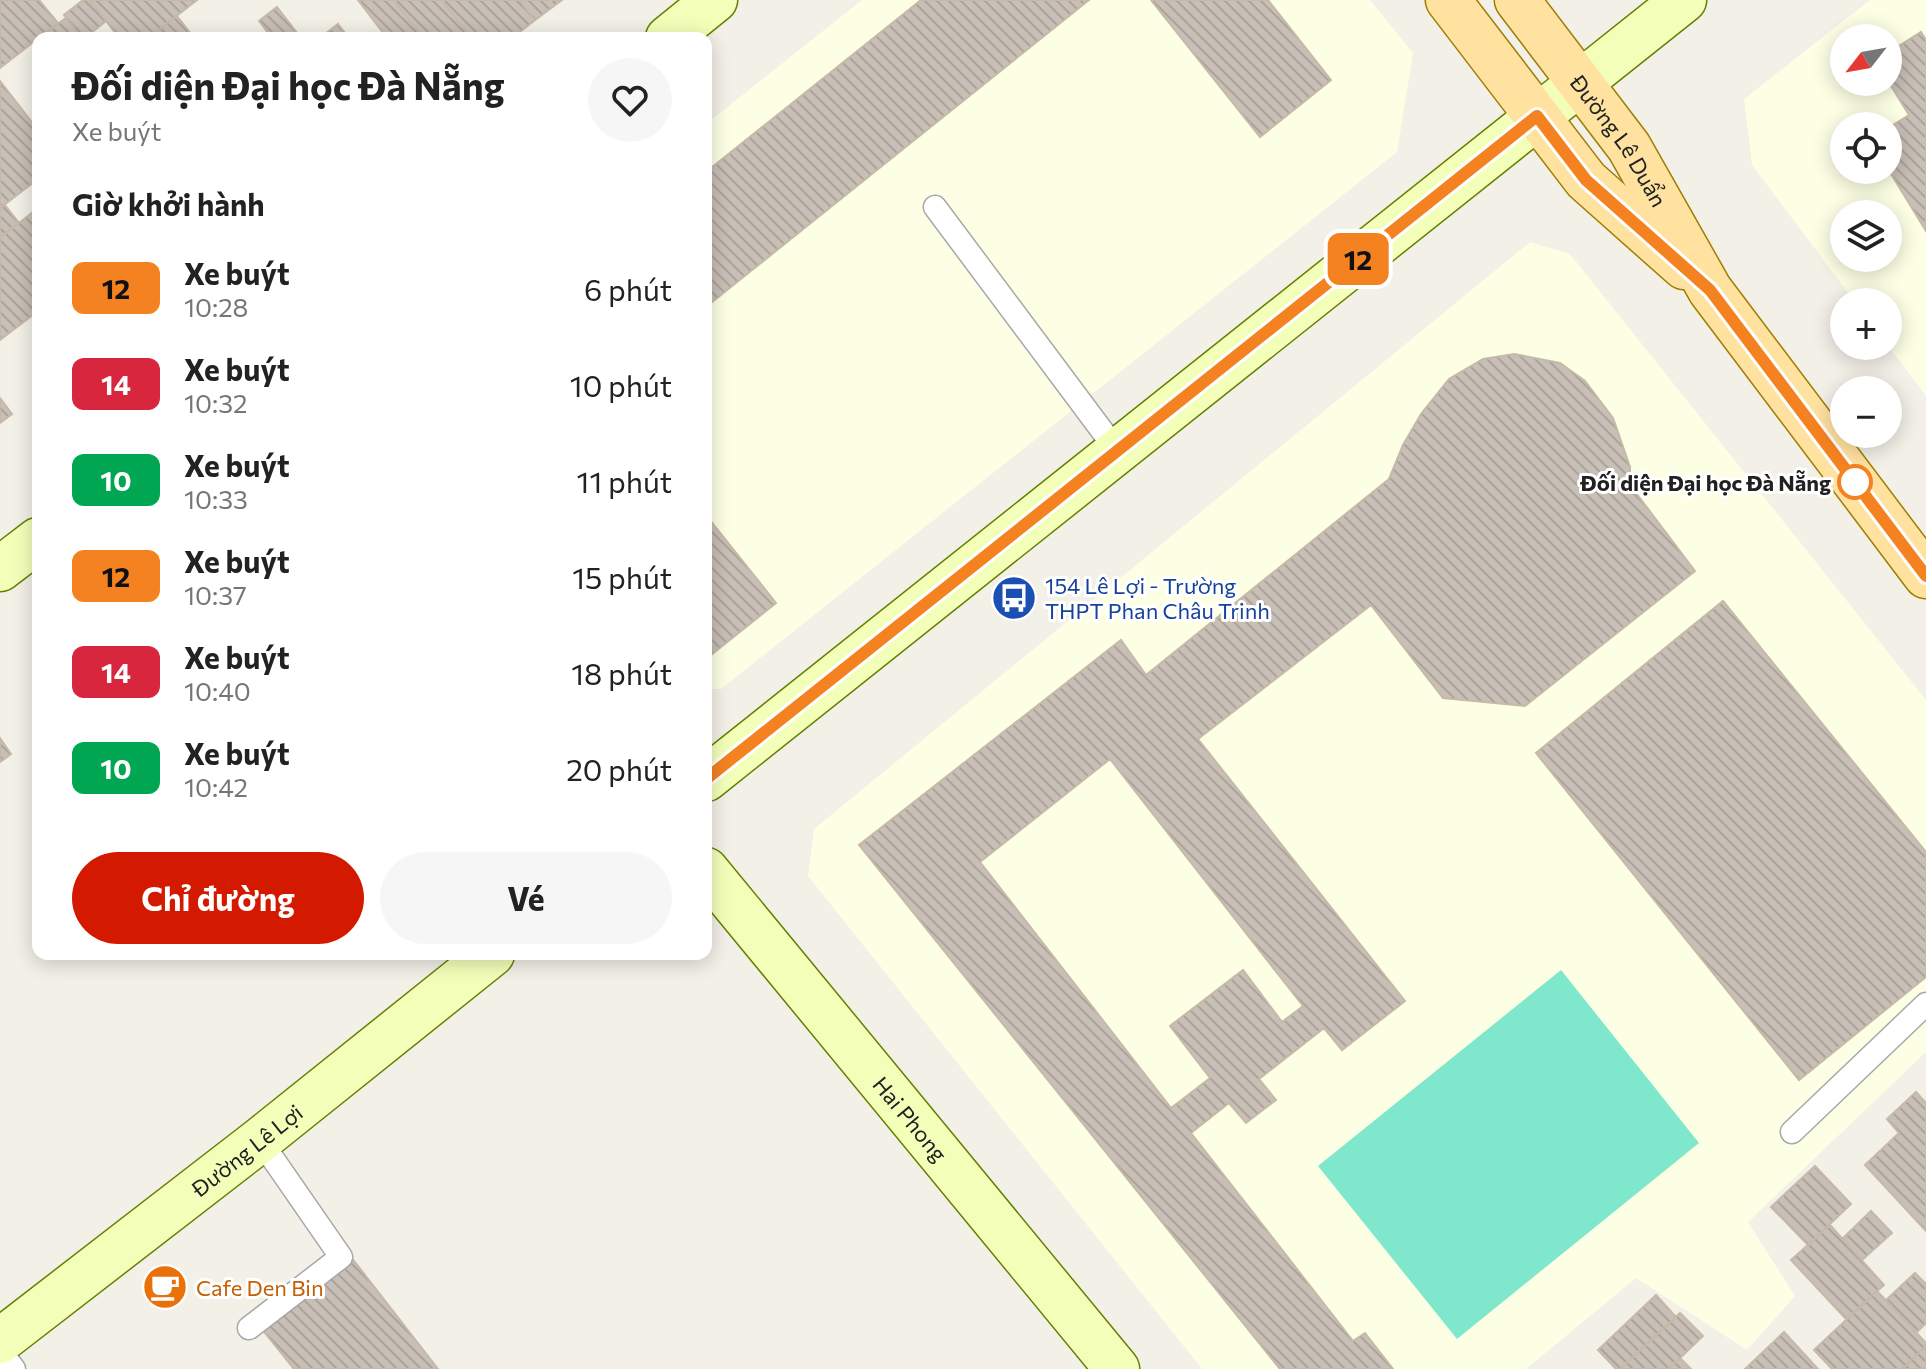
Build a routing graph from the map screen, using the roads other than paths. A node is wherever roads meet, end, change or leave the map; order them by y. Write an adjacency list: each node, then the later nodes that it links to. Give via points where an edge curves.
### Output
1 (715, 0): 5 (street)
2 (1448, 0): 7 (main road, Đường Lê Duẩn)
3 (1517, 0): 6 (main road, Đường Lê Duẩn)
4 (1684, 0): 6 (street)
5 (675, 32)
6 (1580, 82): 7 (street); 9 (main road, Đường Lê Duẩn, via 1629,147)
7 (1537, 116): 9 (main road, Đường Lê Duẩn, via 1586,180); 10 (street, via 1223,344)
8 (935, 207): 10 (lane)
9 (1710, 290): 11 (main road, Đường Lê Duẩn)
10 (1118, 452): 12 (street, via 989,531 881,617)
11 (1926, 576)
12 (712, 773)
13 (712, 877): 22 (street, Hai Phong)
14 (485, 960): 17 (street, Đường Lê Lợi)
15 (1926, 1004): 16 (lane)
16 (1792, 1132)
17 (260, 1140): 18 (lane, via 341,1257); 19 (street, Đường Lê Lợi)
18 (249, 1328)
19 (0, 1341)
20 (0, 1351): 21 (lane)
21 (14, 1369)
22 (1117, 1369)

